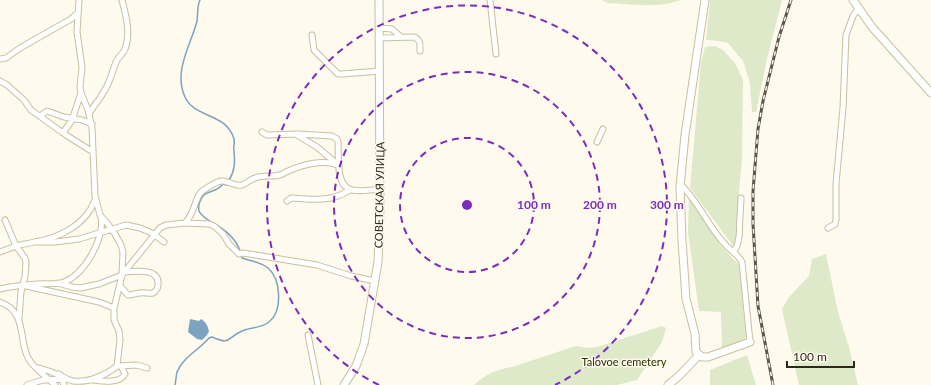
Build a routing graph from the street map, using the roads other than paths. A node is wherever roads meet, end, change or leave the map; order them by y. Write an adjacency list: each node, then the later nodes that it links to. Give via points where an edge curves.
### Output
1 (80, 0): 8 (street)
2 (122, 0): 20 (street, via 127,42 116,61 104,93)
3 (379, 0): 9 (main road, СОВЕТСКАЯ УЛИЦА)
4 (490, 0): 14 (street)
5 (705, 0): 31 (main road, via 685,135)
6 (853, 0): 7 (main road)
7 (858, 8): 19 (main road); 40 (street, via 846,35 836,220 835,224)
8 (78, 13): 15 (street, via 6,58); 18 (street)
9 (379, 28): 11 (street, via 392,29); 12 (main road, СОВЕТСКАЯ УЛИЦА)
10 (312, 35): 16 (street, via 314,50 338,74)
11 (402, 37): 12 (street); 13 (street, via 418,39)
12 (379, 38): 16 (main road, СОВЕТСКАЯ УЛИЦА)
13 (420, 51)
14 (496, 54)
15 (0, 59)
16 (380, 71): 33 (main road, СОВЕТСКАЯ УЛИЦА)
17 (0, 80): 21 (street)
18 (81, 93): 20 (street); 22 (street)
19 (931, 93)
20 (89, 114): 23 (street)
21 (40, 116): 22 (street, via 48,111); 26 (street)
22 (72, 119): 23 (street); 26 (street)
23 (92, 124): 29 (street)
24 (603, 130): 28 (street)
25 (262, 132): 27 (street, via 267,135)
26 (63, 133): 29 (street)
27 (295, 135): 30 (street, via 317,147); 30 (street, via 332,136 337,139)
28 (597, 142)
29 (93, 152): 35 (street)
30 (339, 166): 32 (street, via 341,180); 39 (street, via 335,163 301,167 280,175 256,178 236,186 221,181 200,192 192,215)
31 (681, 185): 48 (street, via 690,193 723,243); 60 (main road, via 686,299)
32 (350, 190): 33 (street); 36 (street, via 326,200 291,198)
33 (380, 190): 50 (main road, СОВЕТСКАЯ УЛИЦА)
34 (742, 198): 48 (street, via 739,237)
35 (95, 199): 37 (street); 44 (street, via 88,214 77,225 60,234)
36 (286, 201)
37 (100, 215): 41 (street); 42 (street)
38 (5, 220): 46 (street)
39 (185, 223): 43 (street, via 166,225); 50 (street, via 214,226 241,254 317,265)
40 (828, 228)
41 (112, 230): 42 (street); 43 (street, via 126,225); 49 (street, via 123,252)
42 (101, 233): 44 (street, via 66,241); 51 (street, via 88,260 71,278)
43 (154, 235): 45 (street); 49 (street)
44 (34, 242): 46 (street)
45 (164, 242)
46 (16, 246): 47 (street); 52 (street, via 26,263)
47 (0, 252)
48 (734, 252): 59 (street, via 743,267)
49 (124, 274): 51 (street, via 80,288); 53 (street); 53 (street, via 147,271 152,273 159,284 153,292 128,295)
50 (375, 281): 68 (main road, СОВЕТСКАЯ УЛИЦА, via 364,344)
51 (58, 283): 52 (street)
52 (23, 286): 54 (street); 56 (street, via 99,302); 57 (street)
53 (120, 286): 56 (street)
54 (0, 289)
55 (0, 302): 57 (street)
56 (114, 308): 61 (street, via 114,320 120,340)
57 (19, 319): 62 (street, via 26,352)
58 (308, 335): 71 (street)
59 (750, 342): 60 (main road, via 708,357)
60 (698, 355): 72 (main road)
61 (119, 366): 63 (street, via 137,365); 65 (street); 65 (street, via 125,374 124,378)
62 (36, 367): 64 (street); 66 (street, via 59,374)
63 (147, 368)
64 (49, 379): 66 (street); 69 (street); 70 (street)
65 (90, 380): 67 (street)
66 (65, 381): 67 (street)
67 (72, 383)
68 (347, 384)
69 (27, 385)
70 (55, 385)
71 (318, 385)
72 (668, 385)

